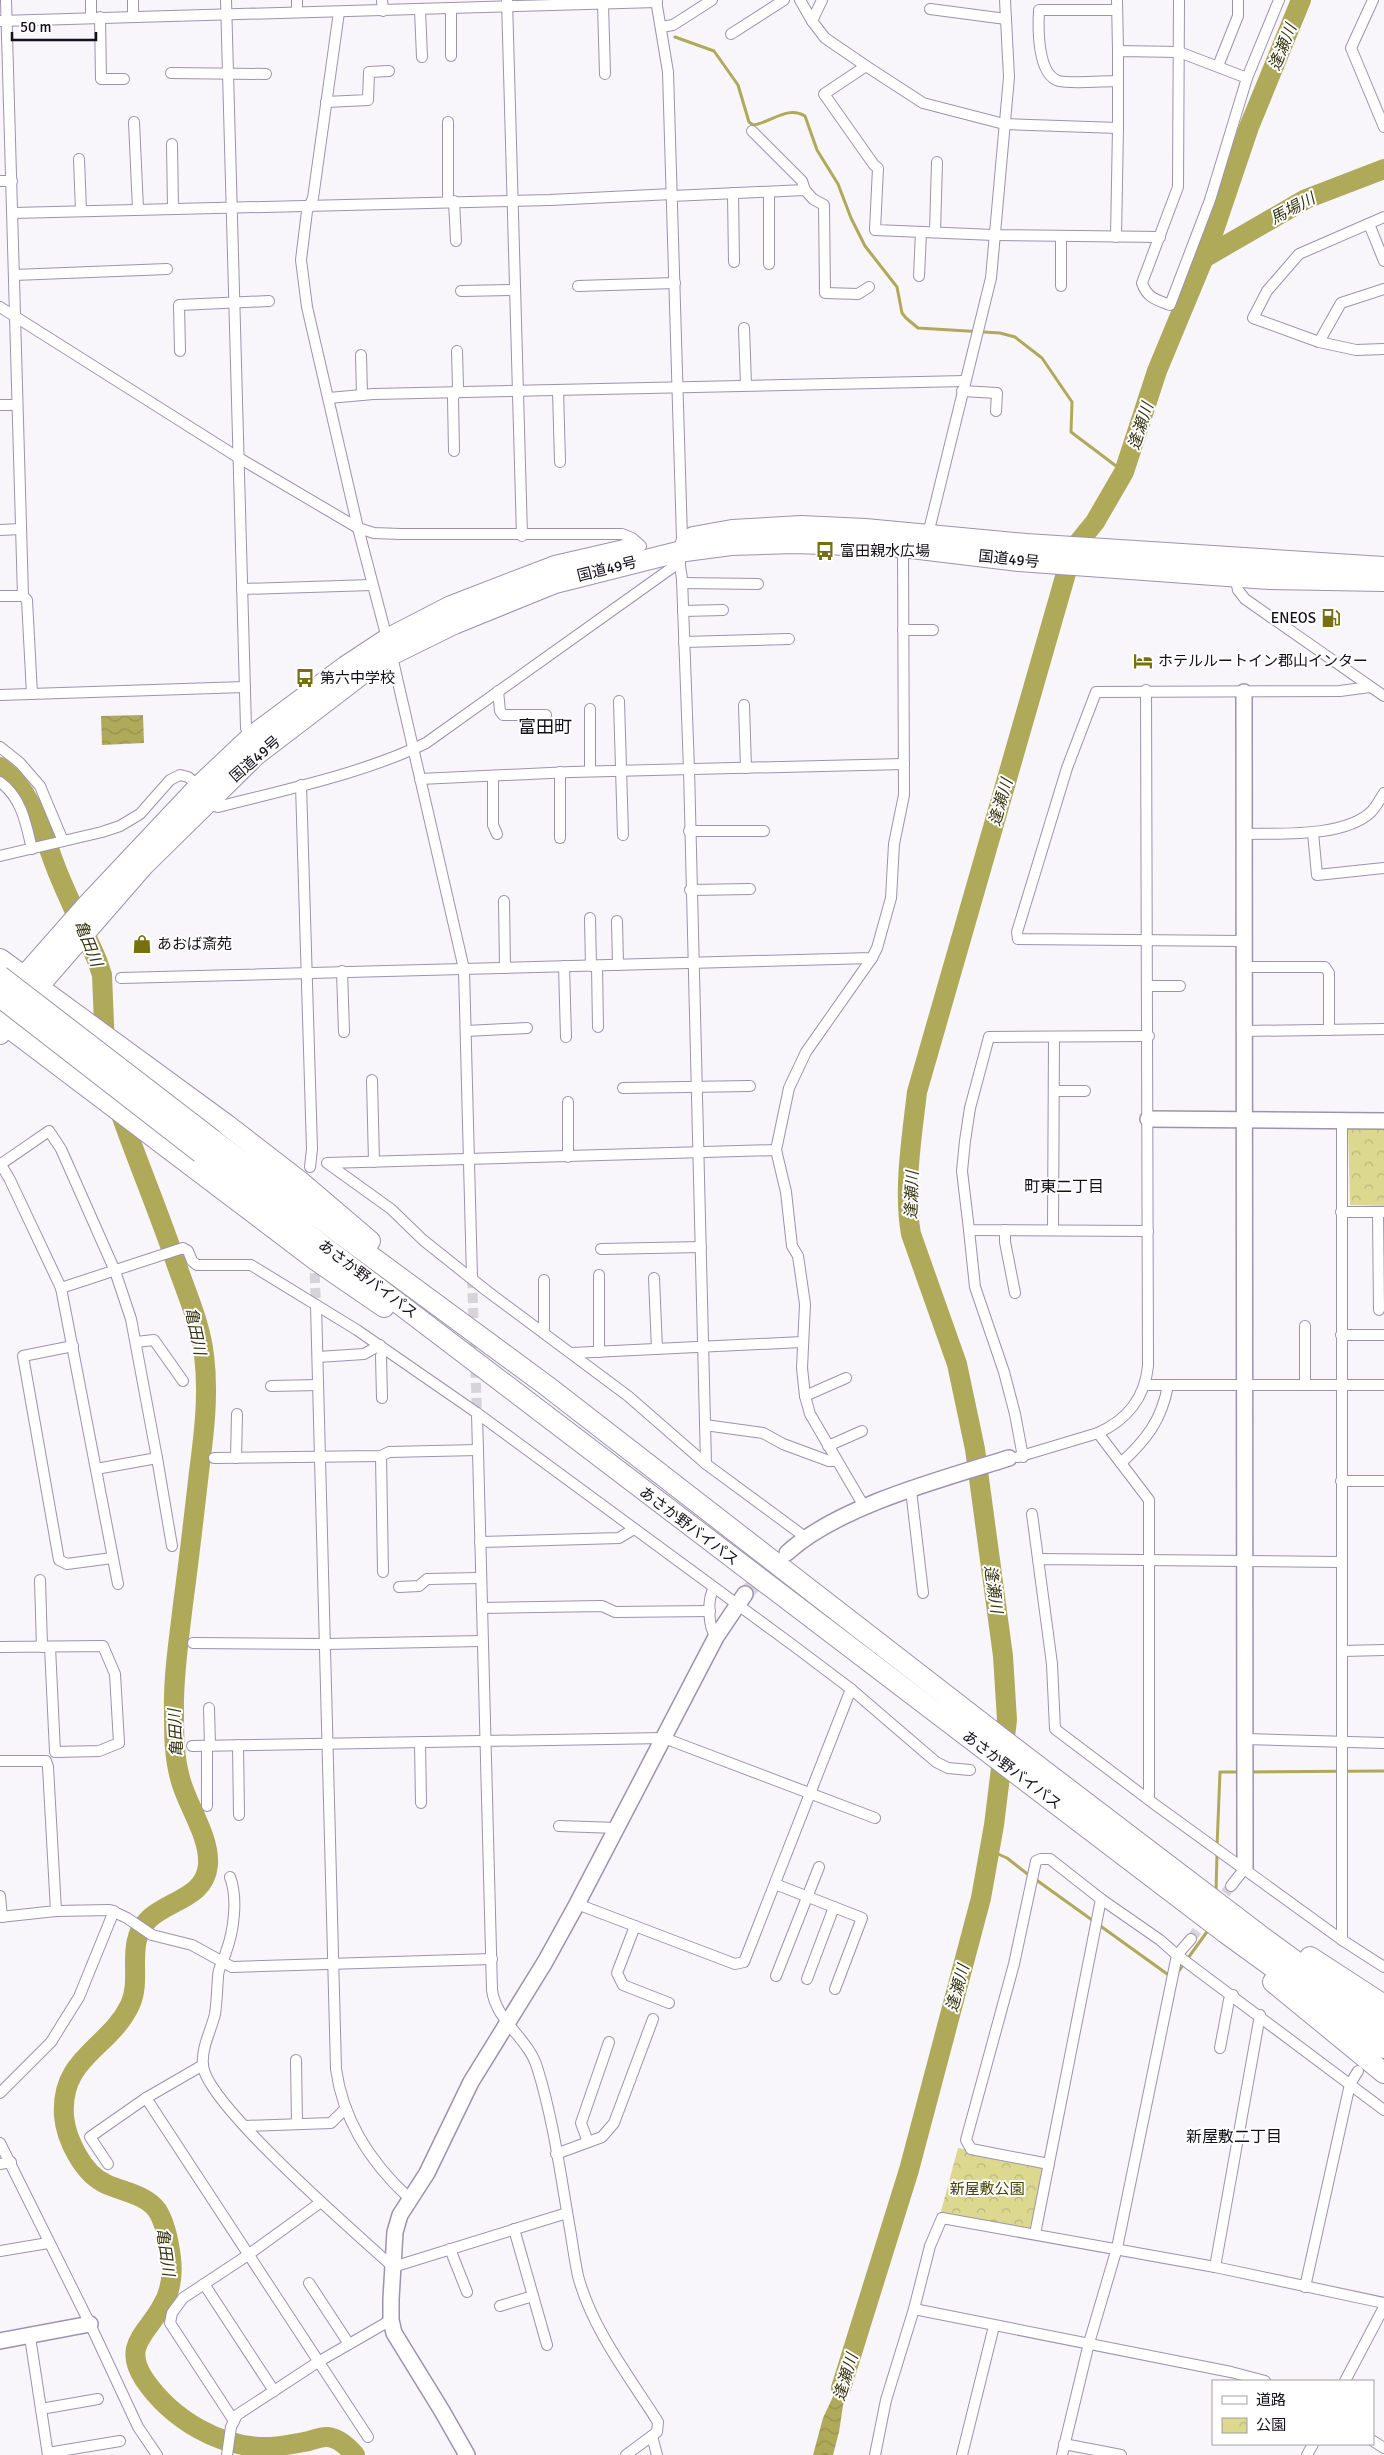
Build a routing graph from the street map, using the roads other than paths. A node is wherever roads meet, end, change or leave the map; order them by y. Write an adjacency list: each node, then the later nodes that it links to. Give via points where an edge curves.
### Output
1 (6, 0): 30 (street)
2 (91, 0): 28 (street)
3 (133, 0): 27 (street)
4 (226, 0): 26 (street)
5 (297, 0): 24 (street)
6 (712, 0): 32 (street, via 673,25)
7 (784, 0): 33 (street)
8 (800, 0): 31 (street)
9 (822, 0): 31 (street)
10 (1005, 0): 29 (street)
11 (1179, 0): 35 (street)
12 (1238, 0): 39 (street, via 1238,16)
13 (1279, 0): 45 (street)
14 (1373, 0): 53 (street, via 1350,48)
15 (656, 1): 17 (street); 32 (street)
16 (541, 3): 17 (street); 18 (street)
17 (597, 3): 44 (street)
18 (508, 4): 21 (street); 65 (street)
19 (382, 5): 23 (street); 25 (street)
20 (1117, 5): 34 (street); 47 (street, via 1039,10 1038,41 1050,75 1059,81)
21 (448, 6): 23 (street); 36 (street)
22 (930, 9): 29 (street)
23 (420, 10): 37 (street)
24 (298, 12): 25 (street); 26 (street)
25 (339, 12): 48 (street)
26 (226, 13): 27 (street); 42 (street)
27 (133, 16): 28 (street)
28 (95, 18): 30 (street); 46 (street, via 101,79)
29 (1006, 19): 52 (street, via 1009,78)
30 (3, 20): 49 (street)
31 (812, 21): 38 (street, via 825,38)
32 (661, 27): 64 (street, via 668,72)
33 (731, 34)
34 (1118, 51): 35 (street); 47 (street)
35 (1179, 52): 39 (street); 80 (street, via 1178,187 1160,229)
36 (452, 56)
37 (422, 57)
38 (866, 66): 52 (street, via 923,103); 75 (street, via 824,94 878,168 875,230)
39 (1218, 66): 45 (street)
40 (389, 71): 48 (street, via 369,72 368,100)
41 (171, 74): 42 (street)
42 (228, 74): 43 (street); 68 (street)
43 (266, 74)
44 (605, 74)
45 (1248, 78): 80 (street, via 1210,200 1170,305 1151,297 1142,283)
46 (124, 79)
47 (1118, 81): 54 (street)
48 (326, 102): 67 (street)
49 (5, 116): 60 (street)
50 (134, 122): 70 (street)
51 (448, 122): 66 (street)
52 (1004, 124): 54 (street); 77 (street)
53 (1384, 127)
54 (1118, 128): 79 (street)
55 (752, 131): 61 (street, via 802,181)
56 (172, 144): 69 (street)
57 (80, 159): 71 (street)
58 (937, 162): 76 (street)
59 (0, 181): 60 (street)
60 (12, 181): 72 (street)
61 (805, 190): 62 (street); 91 (street, via 824,205 826,293 858,294)
62 (769, 192): 63 (street); 84 (street)
63 (733, 193): 64 (street); 83 (street)
64 (672, 195): 65 (street); 88 (street)
65 (512, 200): 66 (street); 93 (street)
66 (451, 201): 67 (street); 81 (street)
67 (310, 204): 68 (street); 113 (street, via 301,260 307,307)
68 (232, 206): 69 (street); 96 (street)
69 (173, 208): 70 (street)
70 (138, 209): 71 (street)
71 (81, 211): 72 (street)
72 (13, 213): 86 (street)
73 (1384, 217): 74 (street)
74 (1369, 224): 82 (street); 100 (street, via 1300,254 1267,291 1253,318)
75 (921, 232): 76 (street); 87 (street)
76 (935, 232): 77 (street)
77 (994, 235): 78 (street); 105 (street, via 991,278)
78 (1061, 236): 79 (street); 90 (street)
79 (1116, 237): 80 (street)
80 (1160, 237)
81 (456, 242)
82 (1384, 261)
83 (734, 262)
84 (769, 264)
85 (167, 269): 86 (street)
86 (14, 275): 98 (street)
87 (919, 276)
88 (675, 283): 89 (street); 107 (street)
89 (578, 286)
90 (1061, 286)
91 (869, 287)
92 (1384, 289): 100 (street, via 1341,303)
93 (515, 290): 94 (street); 109 (street)
94 (461, 291)
95 (269, 301): 96 (street)
96 (235, 303): 102 (street, via 179,305); 118 (street)
97 (0, 307): 98 (street)
98 (15, 315): 115 (street); 118 (street)
99 (744, 328): 106 (street)
100 (1319, 342): 101 (street, via 1356,350)
101 (1384, 349)
102 (180, 351)
103 (457, 351): 110 (street)
104 (361, 355): 112 (street)
105 (965, 380): 106 (street); 111 (street)
106 (746, 385): 107 (street)
107 (678, 387): 108 (street); 127 (street)
108 (558, 390): 109 (street); 119 (street)
109 (518, 391): 110 (street); 124 (street)
110 (456, 392): 112 (street); 117 (street, via 453,398)
111 (962, 392): 116 (street, via 997,393); 123 (street)
112 (362, 395): 113 (street)
113 (328, 398): 120 (street)
114 (0, 405): 115 (street)
115 (17, 405): 121 (street)
116 (996, 411)
117 (454, 451)
118 (239, 458): 120 (street); 135 (street)
119 (560, 462)
120 (358, 528): 124 (street, via 374,533); 134 (street)
121 (21, 529): 122 (street); 137 (street)
122 (0, 530)
123 (928, 534): 127 (highway, 国道49号, via 801,526 732,530); 128 (highway, 国道49号)
124 (522, 536): 125 (street, via 622,534)
125 (642, 546): 127 (highway, 国道49号); 144 (highway, 国道49号, via 556,566 500,586 450,606)
126 (903, 547): 127 (highway, 国道49号, via 795,543); 128 (highway, 国道49号); 140 (street)
127 (680, 551): 132 (street); 144 (highway, 国道49号, via 554,583); 148 (street)
128 (1022, 552): 130 (highway, 国道49号, via 1125,568); 130 (highway, 国道49号, via 1134,550)
129 (1384, 567): 130 (highway, 国道49号)
130 (1236, 568): 131 (highway, 国道49号); 146 (street, via 1238,590 1245,599)
131 (1384, 581)
132 (682, 583): 133 (street); 139 (street)
133 (758, 584)
134 (372, 585): 135 (street); 144 (street)
135 (242, 589): 145 (street)
136 (0, 596): 137 (street)
137 (23, 596): 150 (street, via 27,600)
138 (723, 610): 139 (street)
139 (683, 611): 143 (street)
140 (903, 630): 141 (street); 160 (street)
141 (933, 630)
142 (789, 640): 143 (street)
143 (684, 642): 162 (street)
144 (389, 647): 157 (highway, 国道49号); 159 (street); 171 (highway, 国道49号, via 355,680)
145 (246, 687): 150 (street); 157 (street, via 246,728)
146 (1370, 687): 149 (street, via 1340,691); 152 (street)
147 (1146, 690): 149 (street); 188 (street); 188 (street, via 1096,692 1067,768 1017,932 1018,939)
148 (498, 692): 156 (street, via 503,715); 159 (street)
149 (1244, 692): 176 (street)
150 (32, 694): 151 (street)
151 (0, 695)
152 (1384, 696)
153 (619, 701): 163 (street)
154 (744, 705): 161 (street)
155 (590, 708): 164 (street)
156 (546, 715)
157 (252, 736): 171 (highway, 国道49号)
158 (0, 747): 179 (street, via 20,763 40,786)
159 (412, 750): 167 (street); 169 (street)
160 (904, 764): 161 (street); 190 (street, via 904,795 894,844 891,898)
161 (746, 768): 162 (street)
162 (689, 769): 163 (street); 173 (street)
163 (620, 770): 164 (street); 177 (street)
164 (590, 771): 165 (street)
165 (560, 772): 166 (street); 178 (street)
166 (493, 776): 167 (street); 175 (street, via 493,825)
167 (420, 779): 198 (street)
168 (0, 782): 180 (street, via 22,809)
169 (301, 785): 171 (street, via 218,807); 200 (street)
170 (1384, 793): 174 (street, via 1365,816 1334,829)
171 (203, 795): 179 (street, via 188,777 180,775 170,780 140,814 120,826); 203 (highway, 国道49号, via 144,865 89,915)
172 (764, 831): 173 (street)
173 (689, 832): 184 (street)
174 (1313, 833): 176 (street); 182 (street, via 1317,875)
175 (497, 834)
176 (1243, 834): 189 (street)
177 (623, 836)
178 (560, 838)
179 (63, 841): 180 (street)
180 (35, 848): 181 (street)
181 (0, 856)
182 (1384, 868)
183 (750, 889): 184 (street)
184 (690, 890): 192 (street)
185 (504, 901): 197 (street)
186 (590, 918): 195 (street)
187 (618, 921): 193 (street)
188 (1148, 940): 189 (street); 204 (street)
189 (1243, 941): 196 (street)
190 (872, 958): 192 (street); 232 (street, via 806,1052 789,1088)
191 (0, 959): 203 (highway)
192 (692, 963): 193 (street); 220 (street)
193 (618, 965): 195 (street)
194 (564, 966): 195 (street); 197 (street); 217 (street)
195 (594, 966): 208 (street)
196 (1243, 967): 212 (street, via 1325,967 1329,973); 214 (street)
197 (506, 968): 198 (street)
198 (464, 969): 199 (street); 213 (street)
199 (342, 971): 200 (street); 215 (street)
200 (306, 972): 202 (street); 231 (street)
201 (0, 976): 230 (highway, あさか野バイパス, bridge)
202 (121, 978)
203 (30, 982): 207 (highway, 国道49号); 209 (highway, 国道49号); 279 (highway, via 302,1183)
204 (1148, 986): 205 (street); 216 (street)
205 (1180, 986)
206 (0, 996): 230 (highway, あさか野バイパス, bridge)
207 (0, 1004)
208 (598, 1026)
209 (2, 1028): 268 (highway, via 317,1261 421,1332)
210 (527, 1028): 213 (street)
211 (1384, 1029): 212 (street)
212 (1329, 1030): 214 (street)
213 (466, 1031): 235 (street)
214 (1245, 1031): 227 (street)
215 (344, 1032)
216 (1149, 1036): 218 (street); 226 (street)
217 (566, 1037)
218 (1054, 1037): 223 (street); 242 (street, via 989,1037 970,1108 965,1141 962,1171)
219 (372, 1080): 236 (street)
220 (696, 1086): 221 (street); 222 (street); 233 (street)
221 (750, 1086)
222 (623, 1088)
223 (1054, 1091): 224 (street); 244 (street)
224 (1085, 1091)
225 (568, 1102): 234 (street)
226 (1148, 1119): 227 (street); 245 (street)
227 (1244, 1121): 228 (street); 281 (street)
228 (1342, 1121): 229 (street); 240 (street)
229 (1384, 1121)
230 (207, 1146): 268 (highway, あさか野バイパス); 279 (highway, あさか野バイパス)
231 (312, 1149): 237 (street); 239 (street)
232 (776, 1150): 233 (street); 262 (street, via 786,1192 792,1246 801,1272 805,1304)
233 (698, 1154): 234 (street); 246 (street)
234 (568, 1157): 235 (street)
235 (469, 1159): 236 (street); 250 (street)
236 (374, 1162): 237 (street)
237 (327, 1163): 250 (street, via 392,1209 423,1240)
238 (0, 1164): 248 (street, via 49,1131); 253 (street)
239 (310, 1167)
240 (1341, 1212): 241 (street); 259 (street)
241 (1381, 1212): 256 (street)
242 (969, 1230): 243 (street); 296 (street, via 975,1286 1015,1414)
243 (1005, 1230): 244 (street); 254 (street)
244 (1053, 1230): 245 (street)
245 (1148, 1231): 273 (street, via 1148,1366)
246 (700, 1247): 247 (street); 265 (street)
247 (601, 1250)
248 (116, 1270): 253 (street); 255 (street, via 186,1248 197,1265 251,1265); 261 (street)
249 (599, 1275): 267 (street)
250 (472, 1278): 258 (street)
251 (654, 1278): 266 (street)
252 (544, 1280): 258 (street)
253 (61, 1288): 263 (street)
254 (1015, 1293)
255 (316, 1305): 264 (street); 270 (street)
256 (1379, 1310)
257 (1305, 1326): 274 (street)
258 (544, 1333): 269 (street)
259 (1341, 1335): 260 (street); 275 (street)
260 (1383, 1335)
261 (136, 1342): 272 (street, via 154,1340); 293 (street)
262 (802, 1342): 265 (street); 282 (street)
263 (73, 1346): 300 (street); 311 (street, via 23,1356 56,1544 59,1560 67,1564)
264 (382, 1347): 270 (street, via 364,1354); 283 (street); 284 (street)
265 (703, 1348): 266 (street); 286 (street)
266 (657, 1350): 267 (street)
267 (599, 1352): 269 (street)
268 (461, 1353): 373 (highway, あさか野バイパス)
269 (572, 1353): 299 (street, via 628,1396)
270 (318, 1357): 278 (street)
271 (846, 1378): 282 (street)
272 (184, 1381)
273 (1145, 1385): 280 (street); 288 (street, via 1124,1418)
274 (1305, 1385): 275 (street); 281 (street)
275 (1341, 1385): 276 (street); 301 (street)
276 (1384, 1385)
277 (272, 1386): 278 (street)
278 (318, 1386): 291 (street)
279 (547, 1386): 368 (highway, あさか野バイパス)
280 (1168, 1386): 281 (street); 298 (street, via 1156,1424)
281 (1244, 1386): 314 (street)
282 (804, 1396): 289 (street)
283 (382, 1398)
284 (477, 1413): 290 (street); 306 (street)
285 (237, 1414): 295 (street)
286 (705, 1425): 297 (street, via 763,1433 783,1444); 299 (street)
287 (862, 1430): 289 (street)
288 (1098, 1433): 296 (street); 298 (street)
289 (828, 1446): 297 (street)
290 (478, 1450): 292 (street, via 389,1452); 308 (street)
291 (320, 1456): 292 (street); 295 (street); 329 (street)
292 (382, 1456): 316 (street)
293 (157, 1458): 300 (street); 309 (street)
294 (214, 1458): 295 (street)
295 (236, 1458)
296 (1016, 1458): 303 (street)
297 (836, 1461): 304 (street)
298 (1121, 1463): 313 (street, via 1149,1500)
299 (706, 1464): 307 (street)
300 (96, 1469): 311 (street)
301 (1341, 1481): 302 (street); 315 (street)
302 (1384, 1481)
303 (911, 1490): 304 (street); 322 (street)
304 (865, 1508): 307 (street)
305 (1032, 1514): 312 (street)
306 (634, 1529): 308 (street, via 619,1538); 321 (street)
307 (804, 1537): 310 (street)
308 (480, 1542): 317 (street)
309 (172, 1546)
310 (787, 1553)
311 (112, 1558): 319 (street)
312 (1038, 1559): 313 (street); 351 (street, via 1052,1664 1055,1729)
313 (1149, 1560): 314 (street); 351 (street)
314 (1244, 1561): 315 (street); 337 (street)
315 (1341, 1562): 333 (street)
316 (383, 1572)
317 (481, 1578): 320 (street, via 427,1579 419,1586); 324 (street)
318 (40, 1580): 331 (street)
319 (118, 1584)
320 (399, 1587)
321 (714, 1588): 323 (street); 325 (street, via 710,1593)
322 (923, 1592)
323 (741, 1599): 326 (street); 334 (street)
324 (482, 1608): 325 (street, via 602,1606 615,1612); 327 (street)
325 (710, 1611): 326 (street, via 712,1631)
326 (716, 1637): 336 (street)
327 (482, 1641): 329 (street); 338 (street)
328 (193, 1643): 329 (street)
329 (325, 1644): 342 (street)
330 (0, 1647): 331 (street)
331 (46, 1647): 346 (street); 346 (street, via 103,1646 115,1674 119,1743 99,1751)
332 (1384, 1650): 333 (street)
333 (1342, 1651): 339 (street)
334 (851, 1689): 349 (street, via 936,1762 948,1768); 350 (street)
335 (210, 1708): 345 (street)
336 (664, 1738): 338 (street); 350 (street); 357 (street)
337 (1245, 1739): 339 (street); 359 (street)
338 (486, 1741): 340 (street); 377 (street)
339 (1342, 1741): 341 (street); 375 (street)
340 (420, 1742): 342 (street); 352 (street)
341 (1384, 1743)
342 (328, 1744): 343 (street); 379 (street)
343 (238, 1745): 345 (street); 354 (street)
344 (192, 1746): 345 (street)
345 (208, 1746): 353 (street)
346 (55, 1752): 348 (street)
347 (0, 1761): 348 (street)
348 (46, 1761): 369 (street)
349 (970, 1770)
350 (809, 1793): 355 (street); 361 (street)
351 (1149, 1799): 359 (street)
352 (421, 1803)
353 (207, 1806)
354 (239, 1815)
355 (874, 1818)
356 (559, 1826): 357 (street)
357 (618, 1828): 366 (street)
358 (819, 1867): 364 (street)
359 (1245, 1868): 362 (street); 375 (street)
360 (230, 1876): 378 (street, via 233,1916 230,1939)
361 (775, 1884): 364 (street); 372 (street, via 744,1962 735,1964)
362 (1231, 1886)
363 (0, 1896): 371 (street)
364 (808, 1897): 367 (street); 381 (street)
365 (1101, 1899): 376 (street); 410 (street); 410 (street, via 1050,1859 1036,1861 1003,2009 966,2136 972,2148)
366 (577, 1904): 372 (street); 389 (street)
367 (834, 1907): 382 (street); 383 (street, via 862,1918)
368 (1226, 1910): 386 (highway, via 1265,1927); 390 (highway, あさか野バイパス)
369 (56, 1911): 370 (street); 371 (street)
370 (114, 1912): 378 (street, via 152,1935 192,1945); 399 (street, via 78,1997 51,2042)
371 (1, 1917)
372 (635, 1926): 385 (street, via 618,1973 620,1979 623,1985)
373 (1227, 1934): 393 (highway, あさか野バイパス); 397 (highway, via 1251,1964)
374 (1191, 1939): 376 (street)
375 (1342, 1940): 380 (street)
376 (1177, 1955): 384 (street); 417 (street)
377 (492, 1959): 379 (street); 389 (street, via 493,1997)
378 (221, 1963): 379 (street, via 232,1967); 395 (street, via 216,2008)
379 (334, 1964): 401 (street, via 336,2068)
380 (1384, 1967)
381 (776, 1976)
382 (807, 1979)
383 (835, 1988)
384 (1233, 1995): 387 (street); 392 (street, via 1229,2000)
385 (669, 2003)
386 (1384, 2005)
387 (1260, 2015): 398 (street); 422 (street)
388 (653, 2019): 405 (street, via 614,2123 602,2137)
389 (508, 2022): 407 (street, via 536,2062); 411 (street, via 471,2082 428,2173)
390 (1384, 2026)
391 (609, 2042): 405 (street, via 581,2123)
392 (1220, 2048)
393 (1384, 2048)
394 (296, 2060): 403 (street)
395 (203, 2065): 400 (street); 404 (street, via 213,2087)
396 (1358, 2071): 398 (street)
397 (1384, 2073)
398 (1350, 2084): 402 (street); 425 (street)
399 (0, 2093)
400 (146, 2098): 409 (street, via 90,2137); 420 (street)
401 (346, 2108): 403 (street, via 332,2123); 411 (street, via 350,2121 385,2176)
402 (1384, 2110)
403 (298, 2124): 404 (street)
404 (246, 2126): 412 (street)
405 (588, 2142): 407 (street)
406 (0, 2143): 408 (street)
407 (556, 2154): 413 (street)
408 (5, 2163): 416 (street)
409 (108, 2164)
410 (1049, 2164): 415 (street)
411 (409, 2198): 421 (street, via 395,2232)
412 (322, 2202): 420 (street); 421 (street)
413 (567, 2213): 414 (street); 446 (street, via 578,2276 586,2299 602,2332 658,2422 657,2432)
414 (514, 2229): 418 (street); 427 (street)
415 (1035, 2234): 417 (street); 430 (street, via 942,2218 930,2246)
416 (48, 2244): 419 (street); 432 (street)
417 (1118, 2248): 422 (street); 436 (street)
418 (450, 2249): 421 (street); 426 (street)
419 (0, 2251)
420 (248, 2255): 424 (street); 439 (street)
421 (393, 2267): 431 (street)
422 (1215, 2267): 425 (street)
423 (309, 2283): 437 (street)
424 (204, 2284): 442 (street); 445 (street, via 184,2298 172,2313 170,2323)
425 (1305, 2287): 428 (street)
426 (467, 2292)
427 (533, 2296): 429 (street); 438 (street)
428 (1384, 2305): 441 (street)
429 (500, 2306)
430 (914, 2309): 433 (street); 456 (street, via 886,2400)
431 (391, 2320): 437 (street); 453 (street, via 394,2333)
432 (90, 2324): 434 (street); 451 (street, via 138,2427)
433 (994, 2326): 436 (street); 457 (street)
434 (30, 2337): 435 (street); 444 (street)
435 (0, 2341)
436 (1089, 2343): 440 (street); 449 (street)
437 (349, 2344): 439 (street)
438 (546, 2345)
439 (318, 2362): 442 (street); 447 (street)
440 (1262, 2380)
441 (1346, 2380)
442 (274, 2391): 445 (street, via 237,2415)
443 (98, 2399): 444 (street)
444 (41, 2409): 450 (street)
445 (232, 2424): 452 (street)
446 (652, 2436): 454 (street); 455 (street)
447 (368, 2437)
448 (120, 2441): 450 (street)
449 (1064, 2444): 458 (street); 459 (street)
450 (48, 2454)
451 (157, 2455)
452 (227, 2455)
453 (467, 2455)
454 (626, 2455)
455 (657, 2455)
456 (875, 2455)
457 (962, 2455)
458 (1062, 2455)
459 (1122, 2455)

